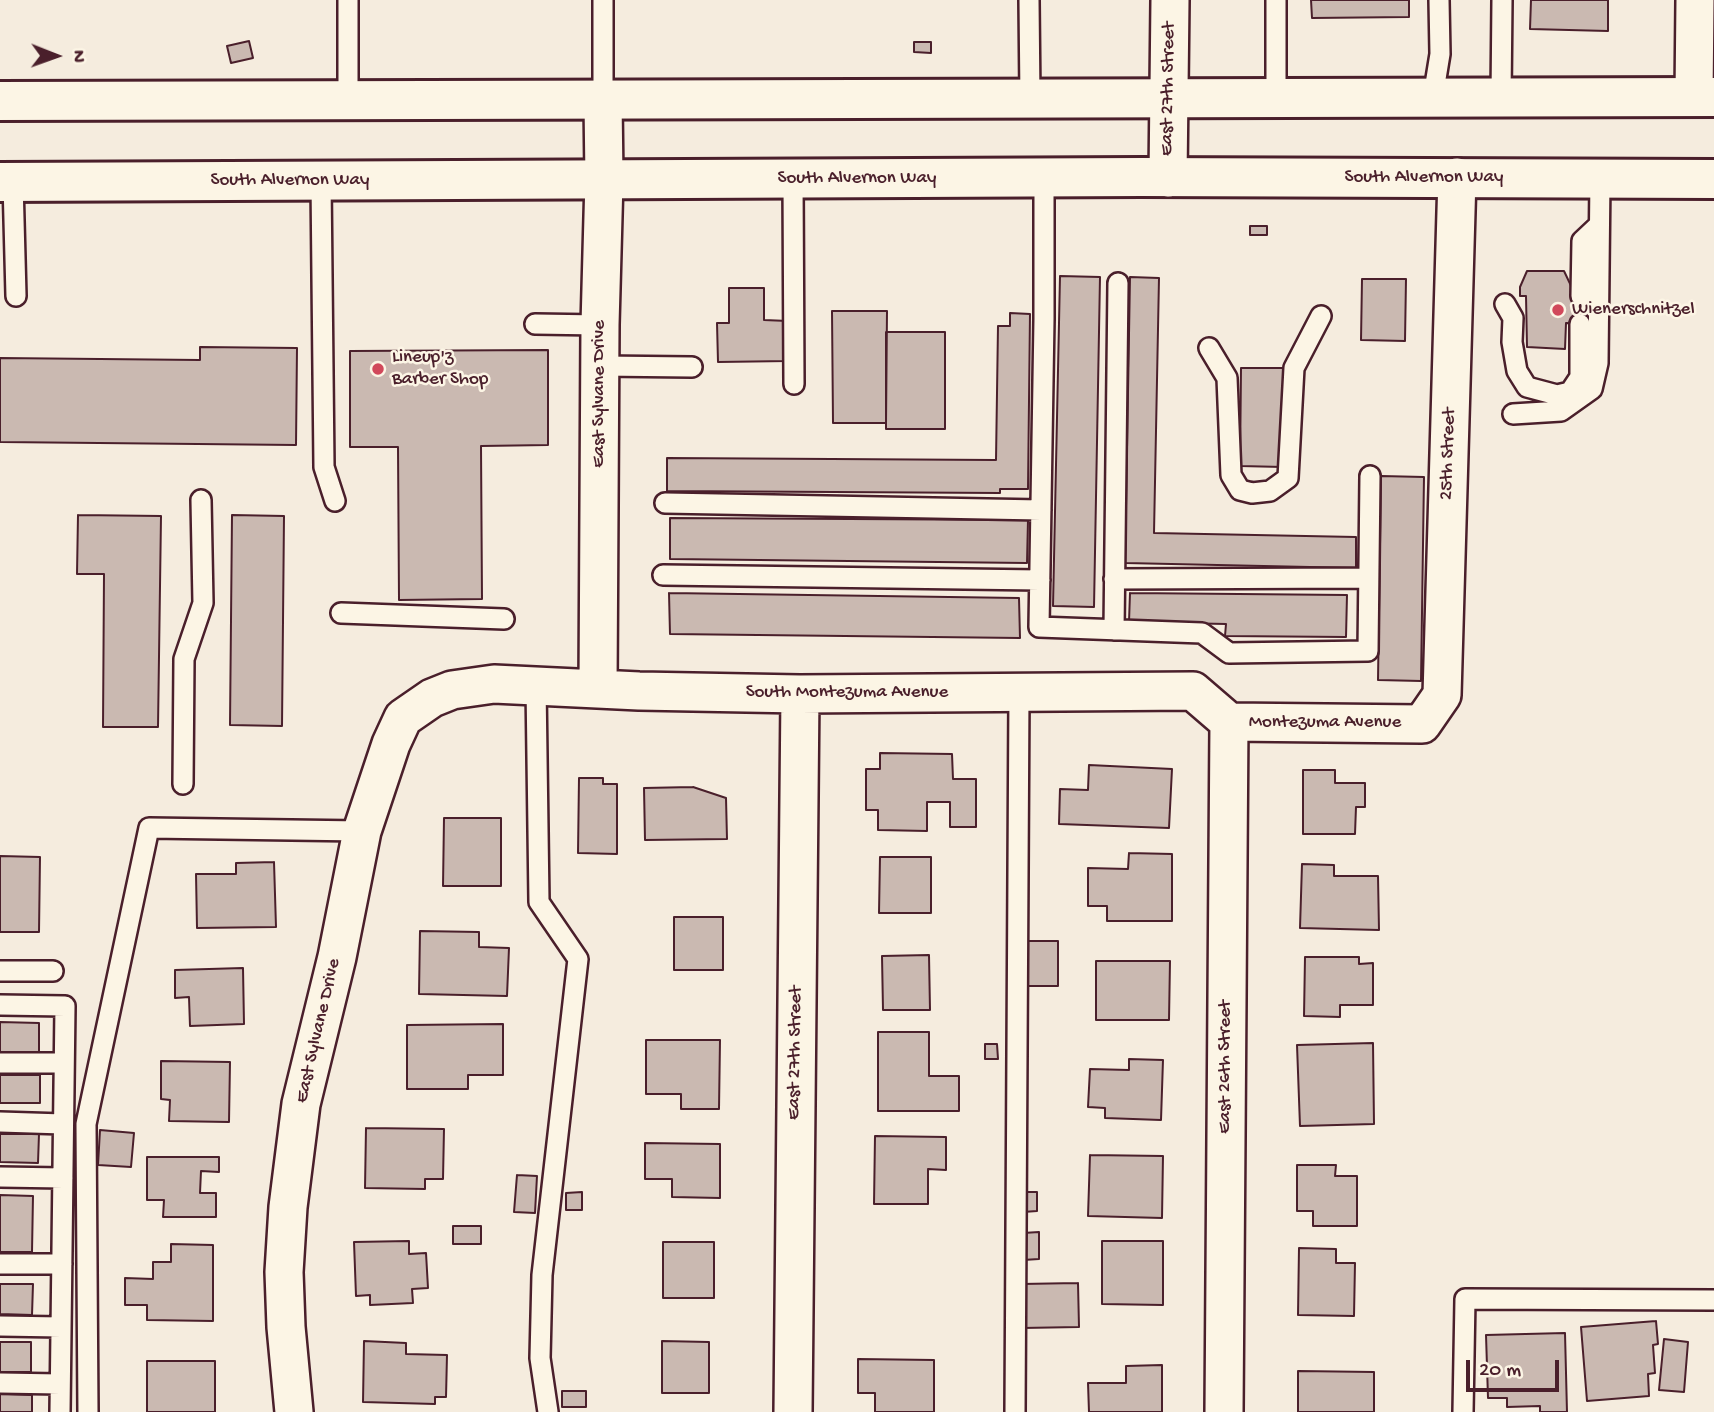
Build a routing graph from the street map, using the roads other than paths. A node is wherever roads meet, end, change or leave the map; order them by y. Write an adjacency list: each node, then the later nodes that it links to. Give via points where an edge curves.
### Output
1 (348, 0): 15 (lane)
2 (603, 0): 16 (lane)
3 (1029, 0): 13 (lane)
4 (1170, 0): 14 (street, East 27th Street)
5 (1276, 0): 12 (lane)
6 (1439, 0): 9 (lane, via 1440,54)
7 (1502, 0): 10 (lane)
8 (1695, 0): 11 (street)
9 (1433, 97): 10 (main road); 12 (main road)
10 (1501, 97): 11 (main road)
11 (1704, 97)
12 (1276, 98): 14 (main road)
13 (1030, 99): 14 (main road); 16 (main road)
14 (1169, 99): 20 (street, East 27th Street)
15 (348, 100): 16 (main road); 17 (main road)
16 (603, 100): 24 (street, East Sylvane Drive)
17 (0, 101)
18 (1457, 177): 20 (main road, South Alvernon Way); 21 (main road, South Alvernon Way); 59 (street, 25th Street, via 1443,695)
19 (1044, 178): 20 (main road, South Alvernon Way); 23 (main road, South Alvernon Way); 45 (lane)
20 (1168, 178)
21 (1600, 178): 22 (main road, South Alvernon Way); 27 (lane)
22 (1714, 178)
23 (793, 179): 24 (main road, South Alvernon Way); 39 (lane)
24 (604, 180): 25 (main road, South Alvernon Way); 35 (street, East Sylvane Drive)
25 (321, 181): 26 (main road, South Alvernon Way); 43 (lane, via 324,467)
26 (7, 182): 29 (lane)
27 (1599, 225): 30 (lane, via 1582,241); 40 (lane, via 1598,363 1592,389 1561,411)
28 (1118, 283): 48 (lane)
29 (16, 296)
30 (1581, 296)
31 (1505, 304): 34 (lane, via 1513,318 1517,371 1527,387 1556,395 1570,392 1580,377)
32 (1321, 316): 36 (lane, via 1294,368 1291,470 1270,492 1240,490 1231,475 1227,378)
33 (535, 324): 35 (lane)
34 (1580, 324)
35 (600, 325): 37 (street, East Sylvane Drive)
36 (1209, 348)
37 (600, 366): 38 (lane); 54 (street, East Sylvane Drive)
38 (692, 367)
39 (794, 384)
40 (1513, 414)
41 (1370, 476): 47 (lane)
42 (201, 500): 60 (lane, via 203,603 184,659)
43 (335, 501)
44 (665, 503): 45 (lane)
45 (1041, 510): 49 (lane)
46 (663, 575): 49 (lane)
47 (1368, 578): 48 (lane); 52 (lane, via 1368,651 1229,653 1202,633)
48 (1114, 579): 52 (lane)
49 (1040, 580): 52 (lane, via 1039,627)
50 (341, 612): 51 (lane)
51 (504, 619)
52 (1114, 630)
53 (536, 685): 54 (street, South Montezuma Avenue); 55 (street, South Montezuma Avenue, via 494,684); 81 (lane, via 539,902 578,959 542,1275 540,1358)
54 (598, 688): 57 (street, South Montezuma Avenue)
55 (454, 690): 61 (street, East Sylvane Drive, via 432,698 403,718)
56 (1019, 692): 57 (street, South Montezuma Avenue); 58 (street, South Montezuma Avenue, via 1193,691); 83 (lane)
57 (800, 694): 82 (street, East 27th Street)
58 (1229, 722): 59 (street, Montezuma Avenue); 84 (street, East 26th Street)
59 (1422, 724)
60 (183, 784)
61 (362, 831): 79 (lane, via 149,828 86,1124); 80 (street, East Sylvane Drive, via 301,1104 288,1207 285,1305)
62 (0, 971): 63 (lane)
63 (53, 971)
64 (0, 1005): 66 (lane, via 65,1006)
65 (0, 1063): 66 (lane)
66 (64, 1063): 68 (lane)
67 (0, 1122): 68 (lane)
68 (63, 1124): 70 (lane)
69 (0, 1177): 70 (lane)
70 (63, 1178): 72 (lane)
71 (0, 1264): 72 (lane)
72 (62, 1265): 75 (lane)
73 (1714, 1300): 85 (lane, via 1465,1299)
74 (0, 1326): 75 (lane)
75 (61, 1327): 77 (lane)
76 (0, 1383): 77 (lane)
77 (60, 1384): 78 (lane)
78 (60, 1412)
79 (88, 1412)
80 (294, 1412)
81 (548, 1412)
82 (793, 1412)
83 (1015, 1412)
84 (1224, 1412)
85 (1463, 1412)

